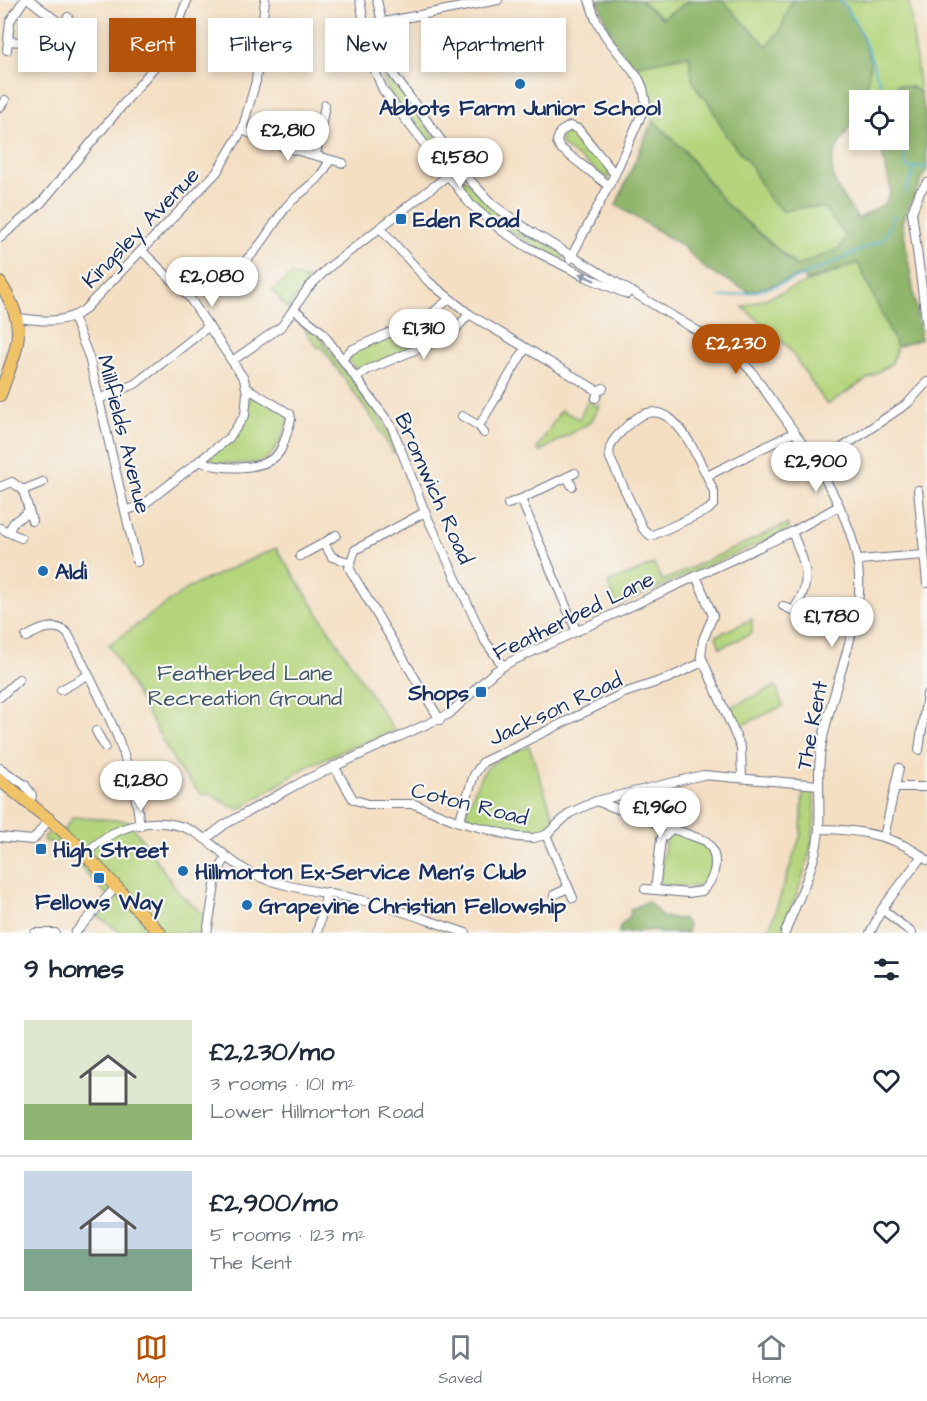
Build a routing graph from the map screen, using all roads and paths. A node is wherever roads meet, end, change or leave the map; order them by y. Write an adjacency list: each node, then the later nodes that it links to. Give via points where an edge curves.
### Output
1 (24, 0): 13 (street, via 10,21 8,46)
2 (30, 0): 9 (street)
3 (187, 0): 27 (street, via 170,48 41,203)
4 (265, 0): 17 (street, Kingsley Avenue, via 256,81)
5 (360, 0): 10 (street)
6 (377, 0): 11 (street)
7 (498, 0): 12 (street)
8 (589, 0): 22 (street, via 601,29 639,79 645,95 643,115)
9 (60, 18)
10 (362, 18)
11 (379, 18)
12 (409, 18)
13 (18, 43)
14 (375, 72): 23 (street, via 383,90)
15 (392, 72): 21 (street)
16 (325, 105): 18 (street)
17 (242, 130): 18 (street); 28 (street, Kingsley Avenue, via 217,172)
18 (316, 155): 19 (street)
19 (329, 161): 20 (street); 30 (street, via 320,179 286,207)
20 (343, 163)
21 (460, 166): 23 (street); 29 (street, via 492,204)
22 (615, 174): 25 (street); 25 (street, via 578,129 570,126 560,132 559,147)
23 (447, 177): 26 (street); 31 (street, via 470,204 502,231)
24 (927, 183): 40 (street, via 912,212)
25 (609, 186): 29 (street)
26 (380, 228): 33 (street); 35 (street, via 316,278)
27 (0, 238)
28 (142, 251): 37 (street, Kingsley Avenue, via 91,304); 39 (street, via 189,297)
29 (572, 256): 31 (street); 34 (street)
30 (252, 258)
31 (566, 267): 34 (street, one-way to 31)
32 (0, 283): 38 (highway)
33 (449, 299): 36 (street); 42 (street, via 431,314 351,350)
34 (641, 299): 51 (street, The Kent, via 733,352 752,372)
35 (294, 310): 42 (street, Bromwich Road, via 322,332); 43 (street, via 282,326)
36 (469, 314): 41 (street); 44 (street, via 451,335)
37 (73, 317): 38 (street, Kingsley Avenue, via 49,322); 49 (street, Millfields Avenue, via 89,357)
38 (19, 318): 48 (highway, via 15,352)
39 (209, 327): 43 (street); 49 (street, via 135,384)
40 (927, 327)
41 (525, 349): 47 (street); 50 (street, via 482,429)
42 (342, 359): 44 (street, Bromwich Road)
43 (232, 361): 46 (street)
44 (356, 378): 64 (street, Bromwich Road, via 392,427)
45 (927, 382): 53 (street, via 908,403)
46 (247, 388): 52 (street, via 241,425); 52 (street, via 290,414 280,451 257,467)
47 (599, 392)
48 (0, 394)
49 (99, 399): 63 (street, Millfields Avenue)
50 (462, 416)
51 (794, 433): 53 (street, The Kent); 54 (street)
52 (199, 461): 63 (street, via 143,505)
53 (815, 466): 62 (street, The Kent)
54 (707, 476): 54 (street, via 714,504 651,536 643,530 610,458 610,447 634,418 656,412 680,426)
55 (43, 482): 58 (street)
56 (572, 486): 60 (street, via 571,475)
57 (0, 487): 58 (street, via 12,482)
58 (23, 490): 65 (street, via 30,517)
59 (918, 490): 70 (street)
60 (521, 499): 61 (street); 78 (street)
61 (508, 504)
62 (840, 506): 66 (street, Featherbed Lane); 72 (street, The Kent)
63 (127, 510): 73 (street, Millfields Avenue)
64 (425, 512): 74 (street, via 366,542 351,555); 81 (street, Bromwich Road, via 485,642)
65 (4, 530): 68 (street)
66 (792, 532): 75 (street, Featherbed Lane); 77 (street, via 807,581 798,612)
67 (336, 535): 69 (street)
68 (21, 538)
69 (324, 543): 71 (street); 74 (street, via 332,557)
70 (924, 555): 72 (street); 76 (street)
71 (300, 556)
72 (858, 560): 96 (street, The Kent, via 858,602 824,733)
73 (137, 562)
74 (349, 562): 87 (street, via 351,575)
75 (696, 576): 78 (street, Featherbed Lane); 80 (street, via 713,616 703,640)
76 (927, 583)
77 (783, 606)
78 (576, 630): 81 (street, Featherbed Lane)
79 (26, 637): 82 (street, via 43,628 63,628)
80 (703, 662): 94 (street, via 741,748); 102 (street, Jackson Road, via 624,693 483,762 474,775)
81 (503, 666): 87 (street, Featherbed Lane)
82 (88, 675): 84 (street); 89 (street)
83 (20, 679): 85 (street)
84 (61, 690)
85 (2, 691)
86 (927, 694): 90 (street)
87 (440, 720): 91 (street, Featherbed Lane)
88 (96, 731): 89 (street, via 104,743)
89 (116, 732): 104 (street, via 137,796)
90 (919, 750)
91 (334, 766): 102 (street, Coton Road, via 353,799 368,804 414,804); 110 (street, Featherbed Lane, via 224,825)
92 (0, 768): 100 (street, via 25,785 32,795)
93 (899, 768): 97 (street)
94 (742, 778): 96 (street, Coton Road); 99 (street, Coton Road, via 703,775)
95 (0, 780): 100 (highway)
96 (818, 785): 106 (street, The Kent)
97 (896, 787): 98 (street); 109 (street)
98 (927, 787)
99 (596, 801): 103 (street); 107 (street, Coton Road, via 570,813)
100 (30, 803): 101 (highway)
101 (50, 818): 108 (street, via 33,840); 112 (highway)
102 (459, 822): 107 (street, Coton Road, via 517,837)
103 (653, 822): 105 (street); 111 (street)
104 (140, 826): 110 (street, via 182,826); 112 (street, via 111,832)
105 (672, 829): 111 (street); 118 (street, via 706,841 713,849 716,860 711,880 702,891)
106 (819, 829): 109 (street); 130 (street, The Kent, via 817,847)
107 (546, 835): 116 (street)
108 (0, 837)
109 (884, 837): 114 (street)
110 (206, 839): 113 (street)
111 (662, 839): 118 (street)
112 (85, 855): 115 (highway)
113 (226, 858): 119 (street, via 258,876); 123 (street, via 217,873)
114 (924, 858): 122 (street)
115 (116, 887): 126 (street); 127 (highway)
116 (568, 888): 120 (street); 121 (street)
117 (645, 889): 118 (street)
118 (655, 890)
119 (327, 892): 128 (street); 129 (street)
120 (554, 895)
121 (573, 898)
122 (882, 909): 131 (street); 132 (street)
123 (208, 931)
124 (35, 933): 125 (street)
125 (55, 933)
126 (75, 933)
127 (160, 933)
128 (316, 933)
129 (466, 933)
130 (785, 933)
131 (870, 933)
132 (912, 933)

